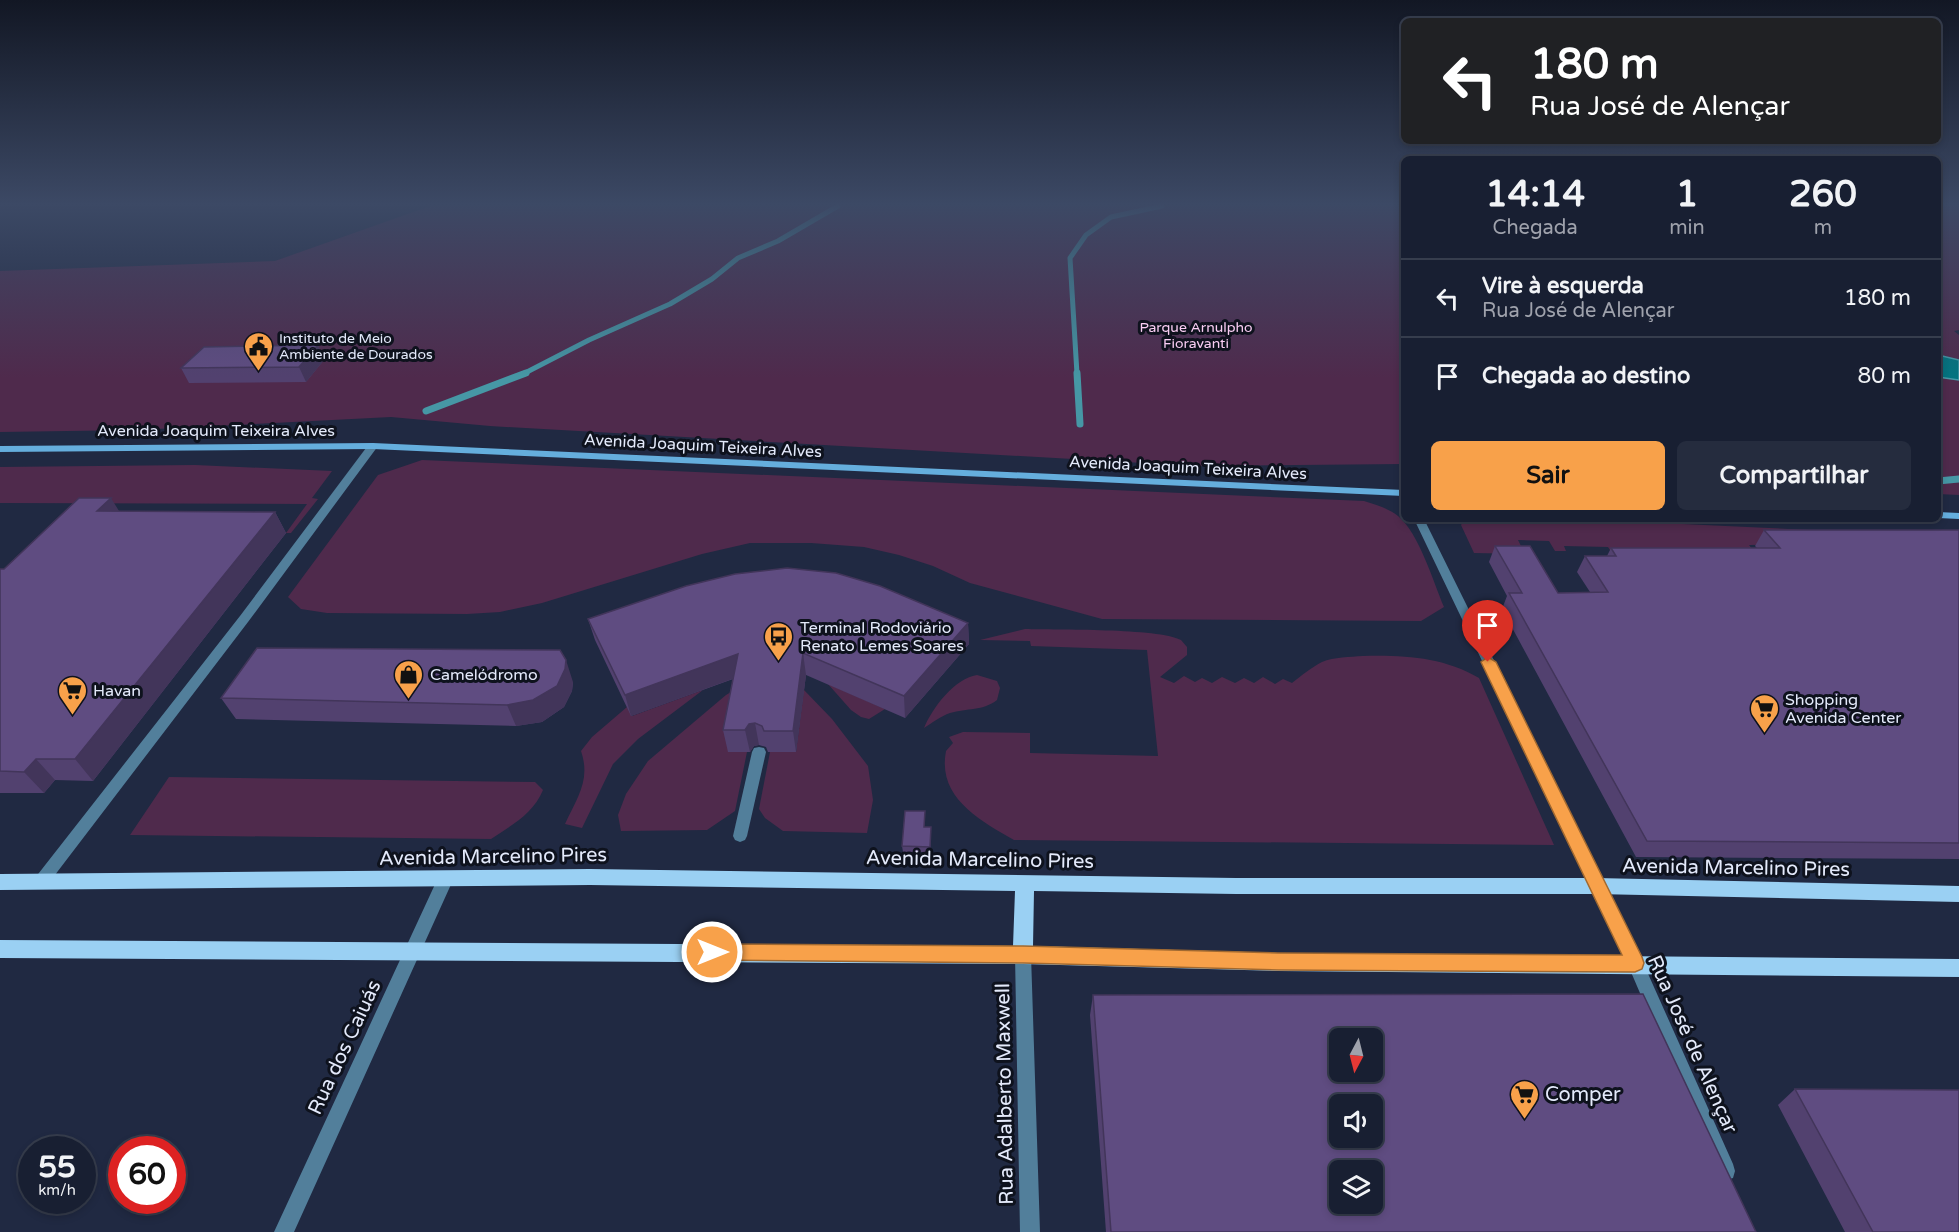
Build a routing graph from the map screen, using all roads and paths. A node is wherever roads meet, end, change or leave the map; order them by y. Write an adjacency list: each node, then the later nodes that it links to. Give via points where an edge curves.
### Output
1 (373, 446): 2 (main road, Avenida Joaquim Teixeira Alves); 3 (main road, Avenida Joaquim Teixeira Alves); 11 (street)
2 (0, 449)
3 (1401, 493)
4 (1941, 515): 5 (main road)
5 (1959, 516)
6 (1420, 522): 13 (street, Rua José de Alençar)
7 (759, 752): 8 (street)
8 (740, 836)
9 (445, 879): 11 (main road, Avenida Marcelino Pires); 12 (main road, Avenida Marcelino Pires); 16 (street, Rua dos Caiuás)
10 (0, 882): 11 (main road, Avenida Marcelino Pires)
11 (40, 883)
12 (1025, 883): 13 (main road, Avenida Marcelino Pires); 17 (main road)
13 (1596, 886): 14 (main road, Avenida Marcelino Pires); 18 (street, Rua José de Alençar)
14 (1959, 894)
15 (0, 949): 16 (main road)
16 (413, 950): 17 (main road); 21 (street, Rua dos Caiuás)
17 (1023, 955): 18 (main road, via 1278,962); 22 (street, Rua Adalberto Maxwell)
18 (1635, 963): 19 (main road); 20 (street, Rua José de Alençar)
19 (1959, 968)
20 (1735, 1190)
21 (284, 1232)
22 (1029, 1232)

